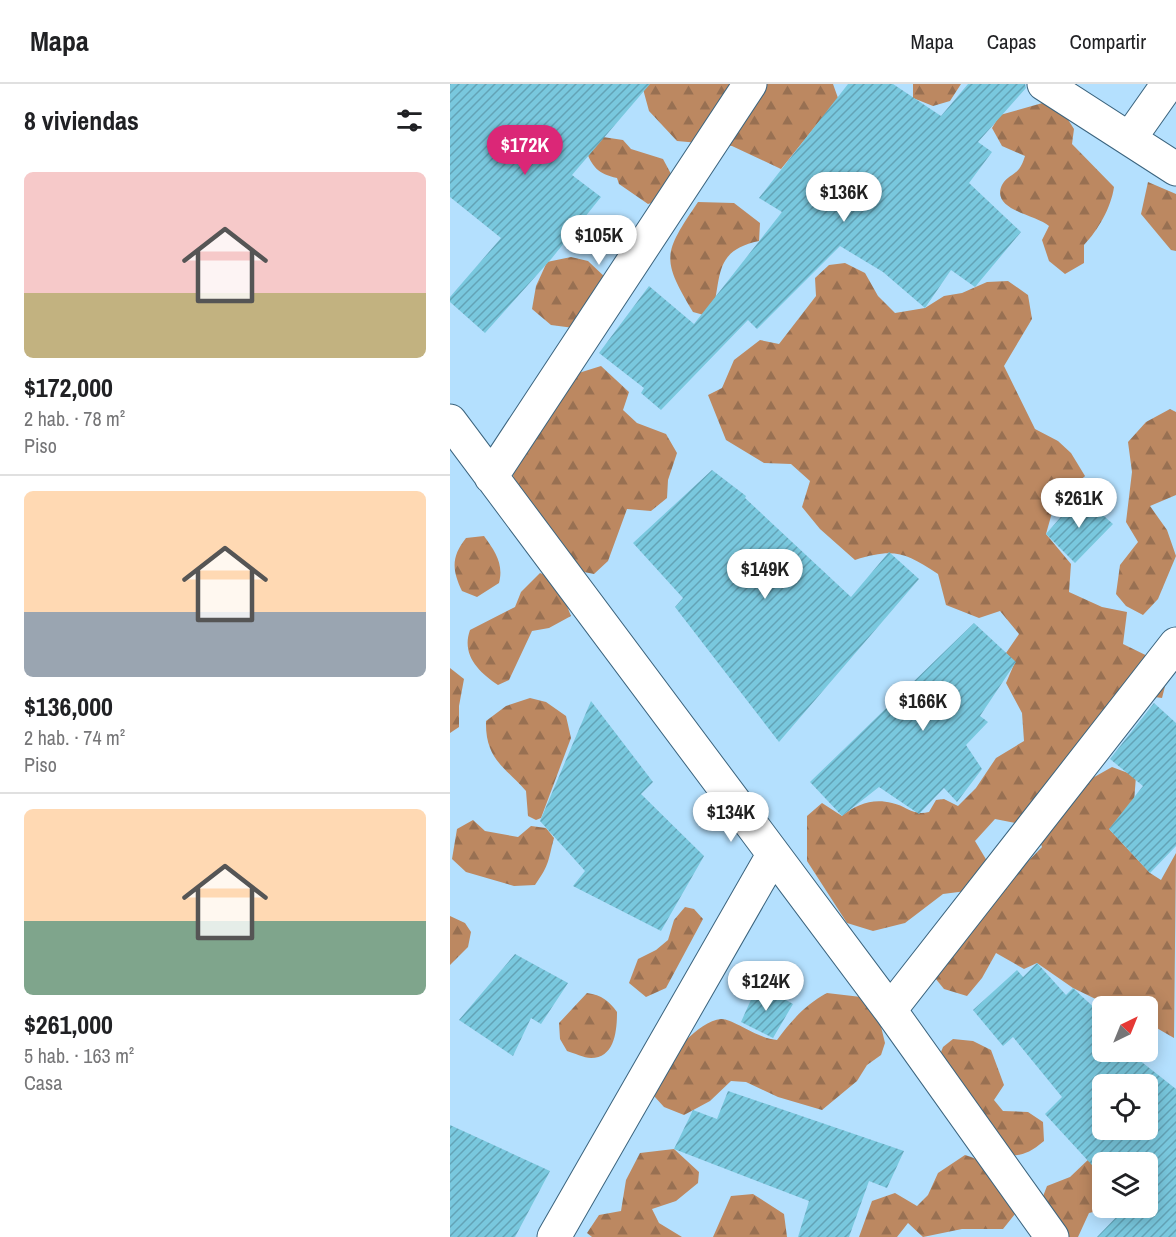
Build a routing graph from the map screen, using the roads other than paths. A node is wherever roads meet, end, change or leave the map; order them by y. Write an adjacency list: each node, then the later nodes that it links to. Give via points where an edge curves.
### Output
1 (750, 84): 7 (street)
2 (1044, 84): 4 (street)
3 (1168, 84): 4 (street)
4 (1130, 138): 5 (street)
5 (1176, 169)
6 (450, 420): 7 (street)
7 (491, 477): 9 (street)
8 (1176, 644): 10 (street)
9 (773, 855): 10 (street); 11 (street)
10 (890, 1010): 12 (street)
11 (554, 1237)
12 (1052, 1237)

